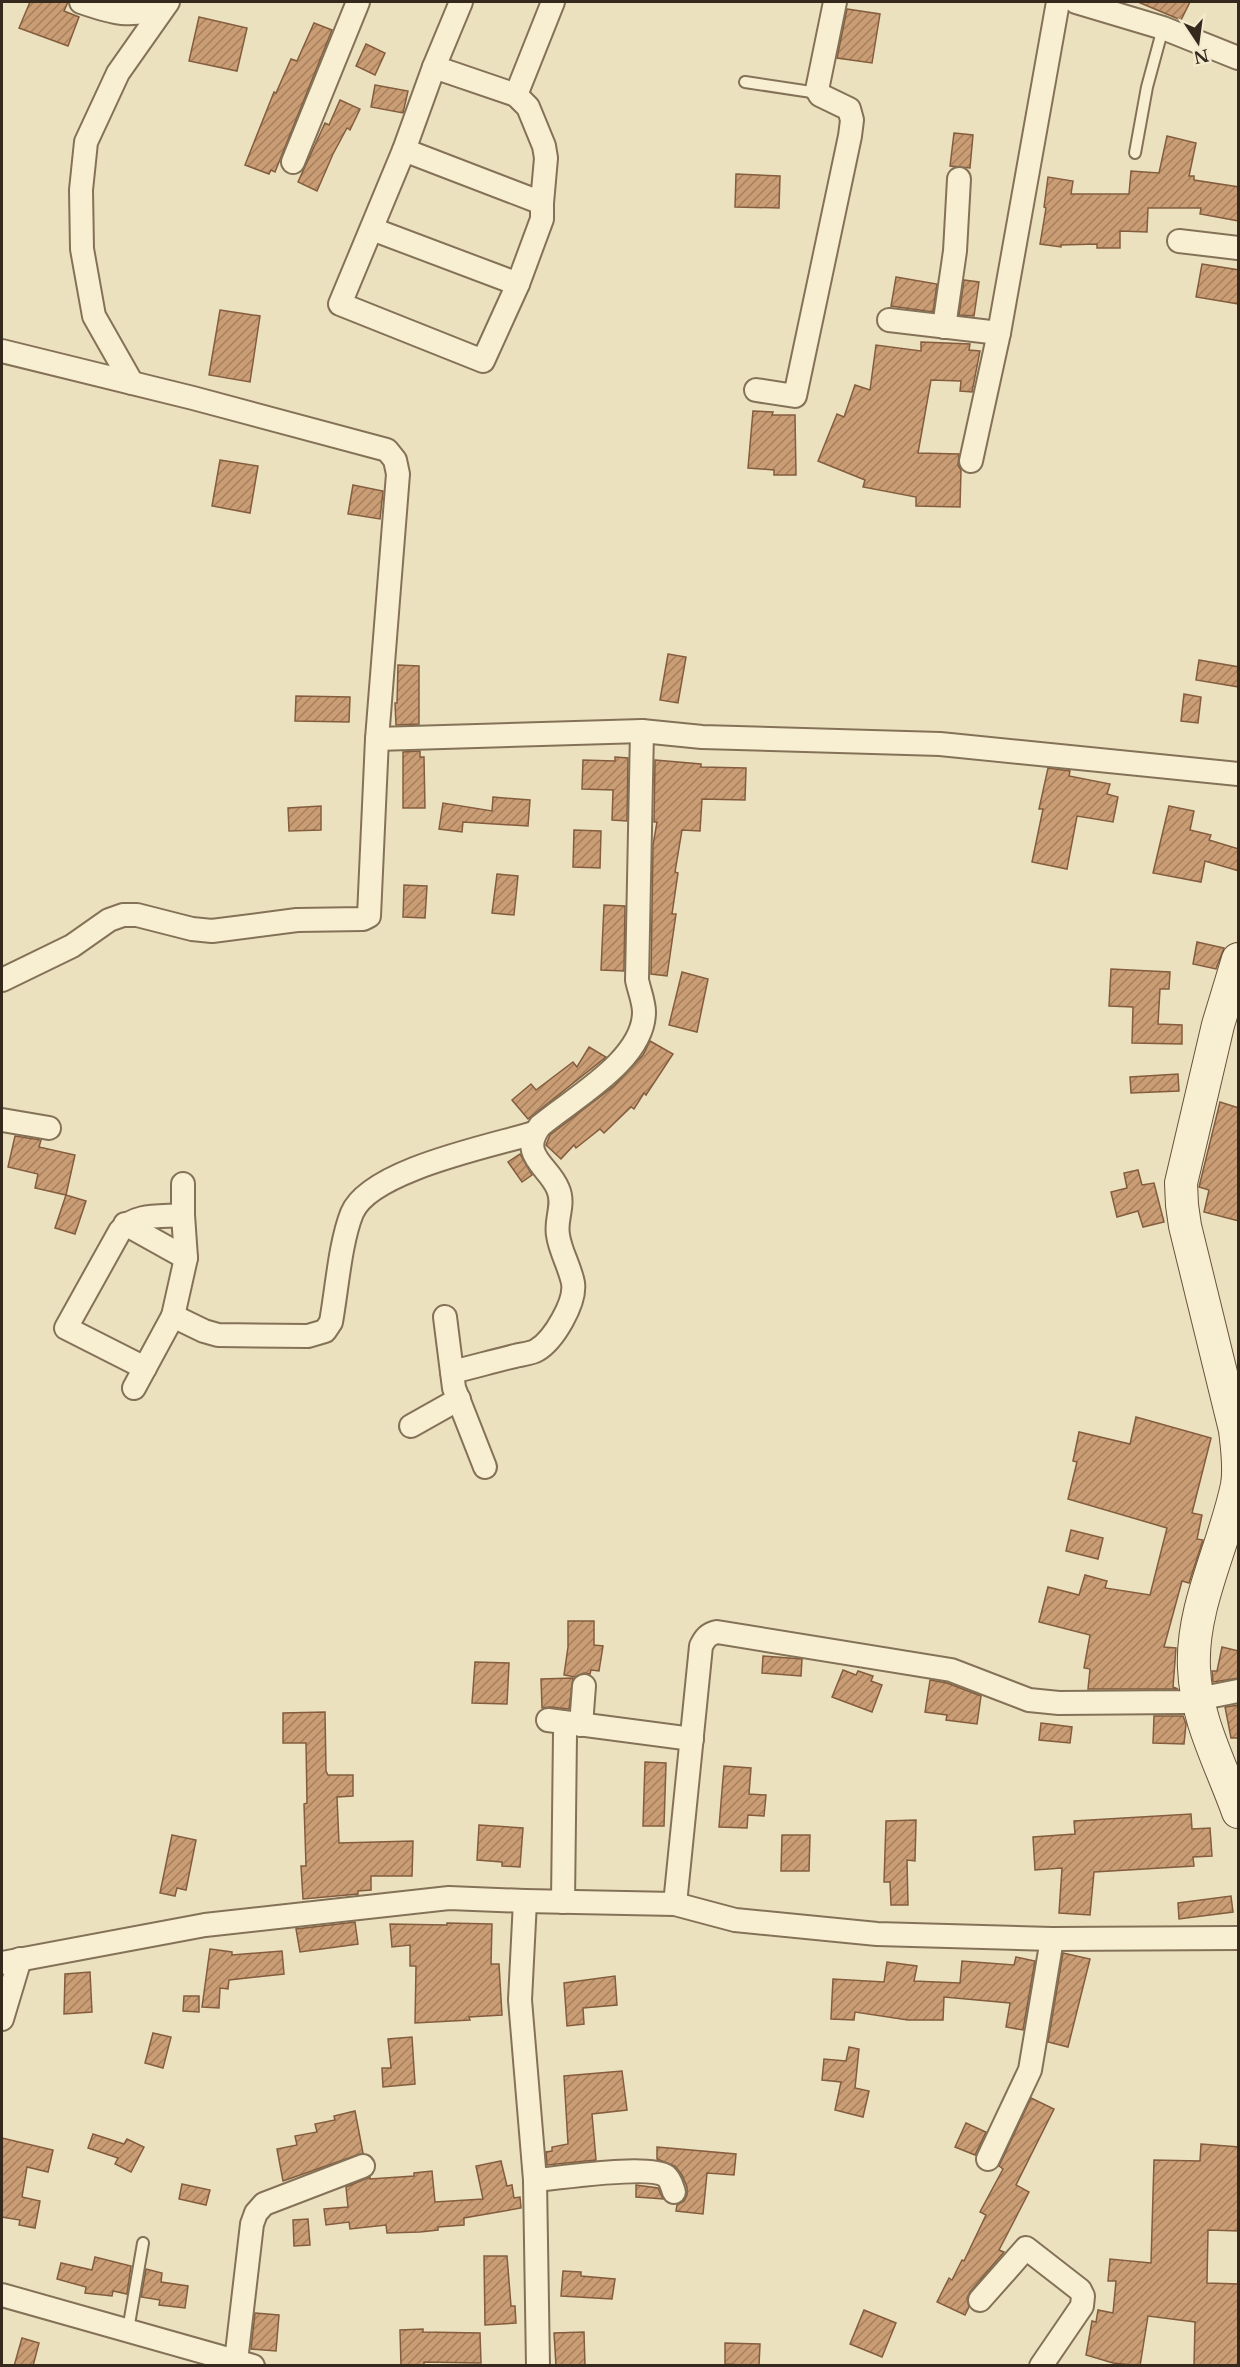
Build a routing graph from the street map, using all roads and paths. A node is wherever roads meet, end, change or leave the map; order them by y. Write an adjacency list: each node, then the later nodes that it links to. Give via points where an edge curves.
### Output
1 (81, 2): 8 (street, via 119,13 144,14)
2 (358, 2): 17 (street)
3 (461, 2): 11 (street)
4 (553, 2): 14 (street)
5 (835, 2): 13 (street)
6 (1059, 2): 26 (street)
7 (1076, 2): 9 (street)
8 (166, 4): 28 (street, via 118,73 86,142 81,190 82,249 94,316)
9 (1163, 28): 10 (street); 16 (lane)
10 (1239, 58)
11 (434, 67): 14 (street); 15 (street)
12 (745, 82): 13 (lane)
13 (818, 93): 29 (street, via 849,109 852,120 848,147 795,396)
14 (516, 95): 19 (street, via 528,107 544,146)
15 (404, 150): 19 (street); 20 (street)
16 (1135, 153)
17 (293, 162)
18 (959, 179): 25 (street, via 955,251)
19 (542, 203): 23 (street, via 542,219)
20 (372, 229): 23 (street); 23 (street, via 340,304 483,361)
21 (1179, 241): 22 (street)
22 (1239, 248)
23 (518, 284)
24 (889, 320): 25 (street)
25 (944, 327): 26 (street)
26 (999, 333): 30 (street)
27 (2, 351): 28 (street)
28 (132, 383): 32 (street, via 387,450 395,460 398,474)
29 (756, 390)
30 (971, 461)
31 (642, 730): 32 (street); 33 (street, via 702,737 940,744); 39 (street, via 637,980 644,1012 638,1038 622,1062)
32 (377, 739): 35 (street, via 366,918 297,920 212,931 123,915 72,946)
33 (1239, 774)
34 (1239, 959): 36 (main road)
35 (2, 980)
36 (1228, 1027): 51 (main road, via 1181,1184 1182,1205 1235,1430)
37 (2, 1120): 38 (street)
38 (49, 1128)
39 (534, 1133): 44 (street, via 391,1177 363,1198 352,1212 331,1322 325,1331 308,1336 218,1335); 47 (street, via 534,1155 561,1197 558,1235 573,1284 573,1299 551,1336 537,1350)
40 (183, 1184): 41 (street)
41 (183, 1215): 42 (street, via 138,1218); 43 (street)
42 (125, 1224): 43 (street); 46 (street, via 66,1328)
43 (186, 1258): 44 (street)
44 (173, 1316): 46 (street)
45 (445, 1317): 47 (street)
46 (145, 1368): 48 (street)
47 (452, 1372): 49 (street)
48 (134, 1388)
49 (459, 1399): 50 (street); 52 (street)
50 (411, 1426)
51 (1238, 1460): 55 (main road, via 1237,1484 1195,1644)
52 (485, 1467)
53 (584, 1686): 57 (street)
54 (1239, 1690): 55 (street)
55 (1198, 1700): 58 (street, via 1029,1701 951,1670 717,1632 707,1636 701,1646); 59 (main road, via 1204,1726)
56 (548, 1720): 57 (street)
57 (573, 1729): 58 (street); 61 (street)
58 (692, 1739): 62 (street)
59 (1239, 1812)
60 (525, 1901): 61 (street); 65 (street, via 449,1898 205,1925); 69 (street, via 520,2000)
61 (563, 1902): 62 (street)
62 (675, 1904): 64 (street, via 735,1920 877,1934)
63 (1239, 1938): 64 (street)
64 (1052, 1939): 67 (street, via 1030,2070)
65 (11, 1961): 66 (street)
66 (2, 2019)
67 (988, 2159)
68 (363, 2166): 75 (street, via 264,2204 256,2213 252,2224)
69 (535, 2180): 70 (street, via 655,2172 665,2175); 76 (street)
70 (674, 2192)
71 (142, 2243): 74 (lane)
72 (2, 2295): 74 (street)
73 (980, 2300): 77 (street, via 1026,2248 1080,2290 1082,2306)
74 (128, 2330): 75 (street)
75 (244, 2363)
76 (538, 2366)
77 (1041, 2366)

